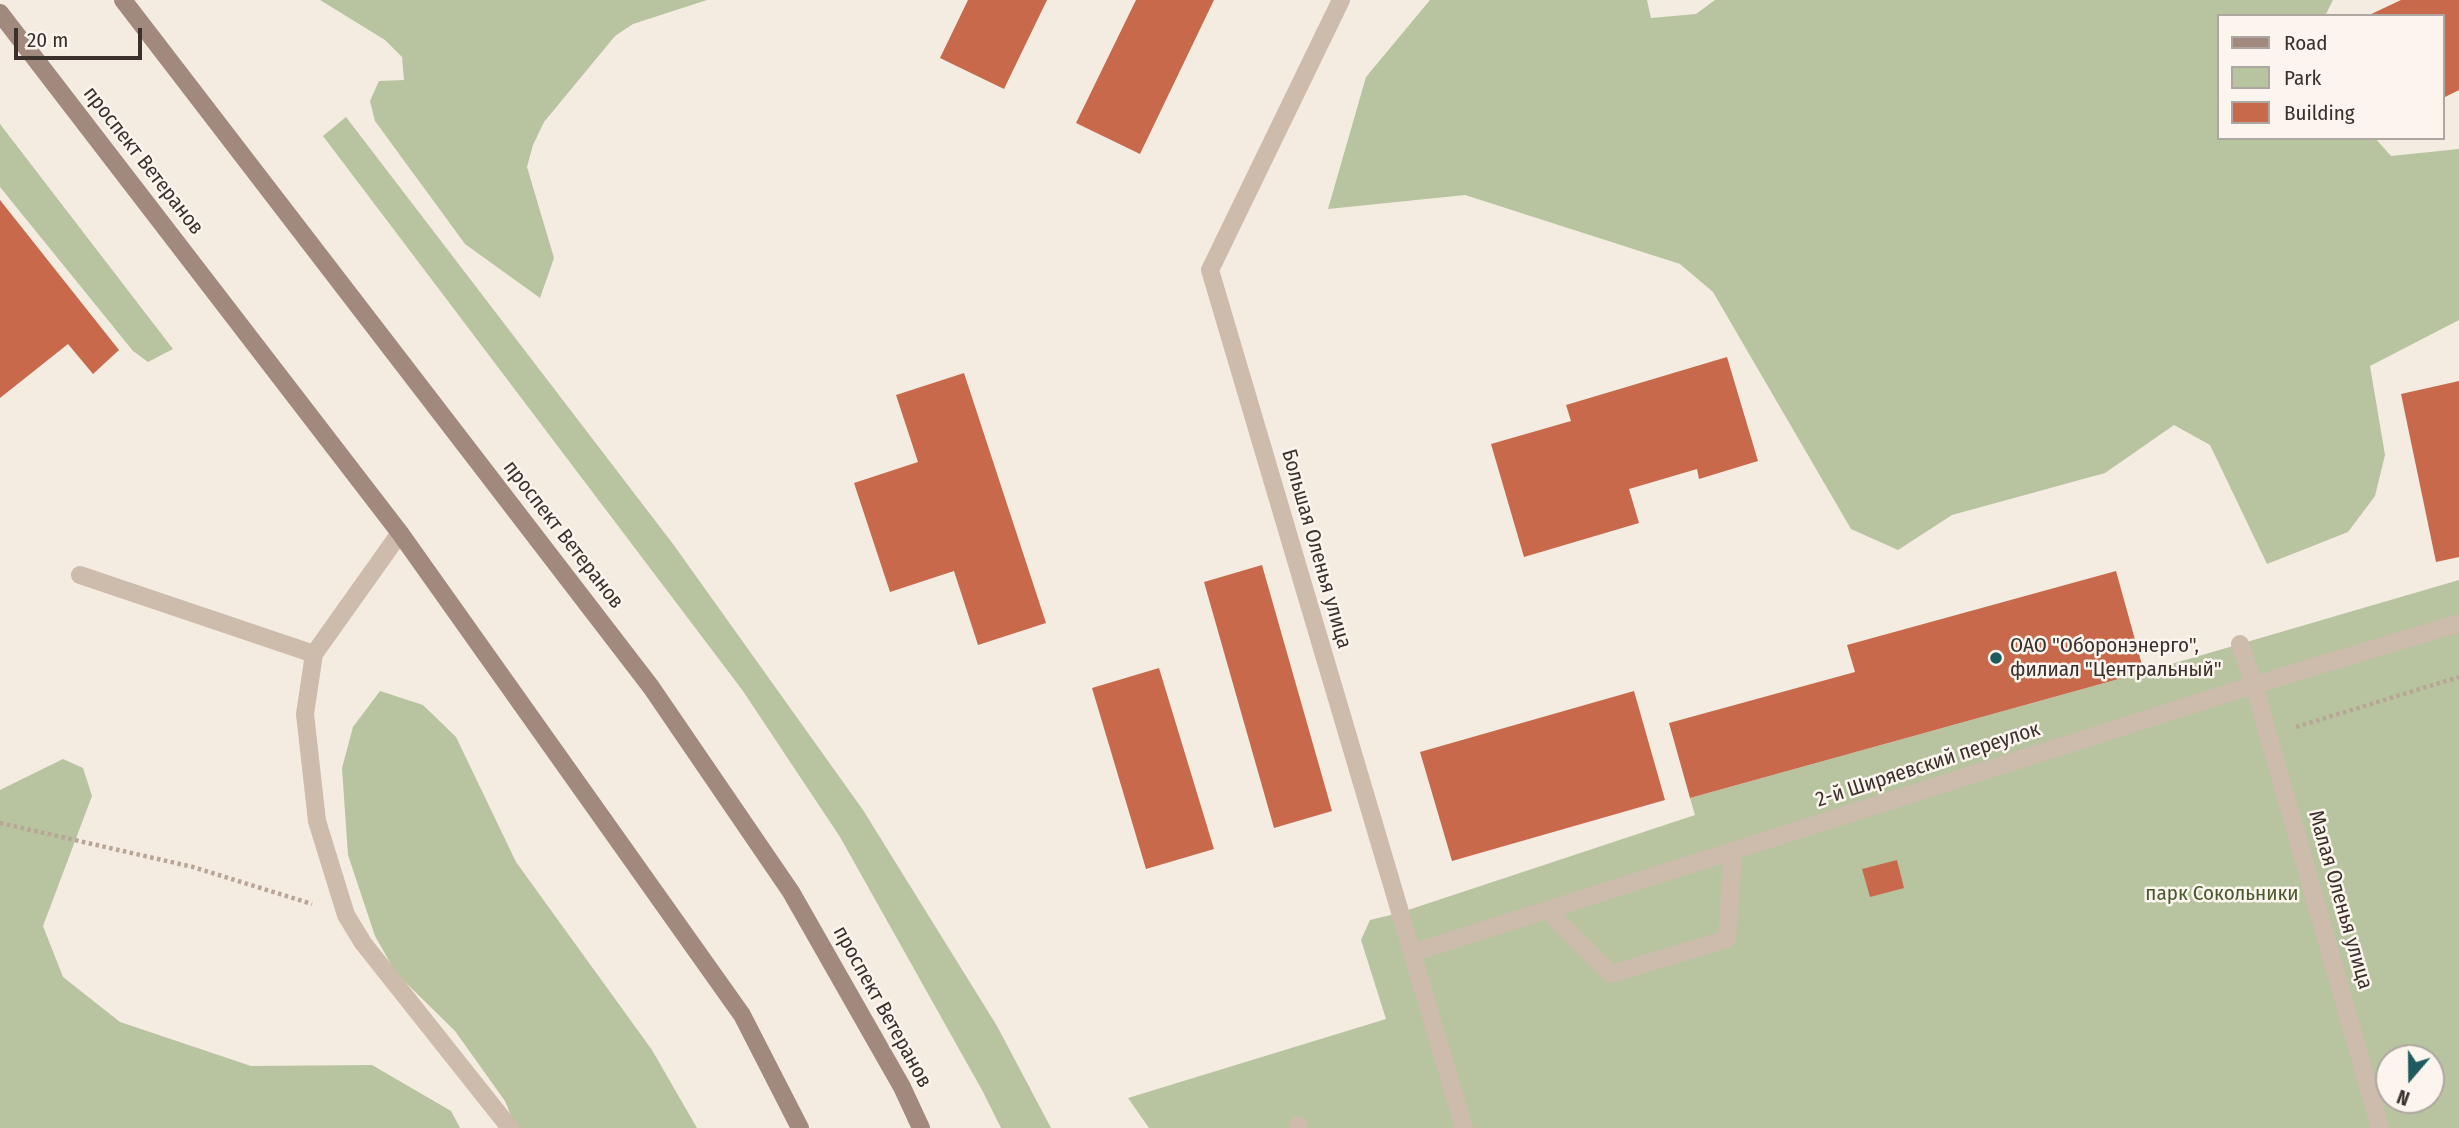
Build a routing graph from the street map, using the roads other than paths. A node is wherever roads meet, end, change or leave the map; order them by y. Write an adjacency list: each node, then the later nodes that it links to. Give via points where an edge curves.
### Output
1 (123, 0): 15 (main road, проспект Ветеранов, via 651,687 791,892)
2 (1341, 0): 12 (street, Большая Оленья улица, via 1210,270)
3 (0, 13): 4 (main road, проспект Ветеранов)
4 (400, 533): 8 (street); 14 (main road, проспект Ветеранов, via 742,1015)
5 (80, 575): 8 (street)
6 (2459, 623): 9 (street, 2-й Ширяевский переулок)
7 (2240, 644): 9 (street, Малая Оленья улица)
8 (314, 654): 13 (street, via 305,714 317,821 346,915 363,943)
9 (2254, 685): 10 (street, 2-й Ширяевский переулок); 17 (street, Малая Оленья улица)
10 (1733, 851): 11 (street, 2-й Ширяевский переулок); 11 (street, via 1727,939 1611,974)
11 (1547, 910): 12 (street, 2-й Ширяевский переулок)
12 (1412, 953): 16 (street, Большая Оленья улица)
13 (510, 1128)
14 (800, 1128)
15 (921, 1128)
16 (1464, 1128)
17 (2380, 1128)

